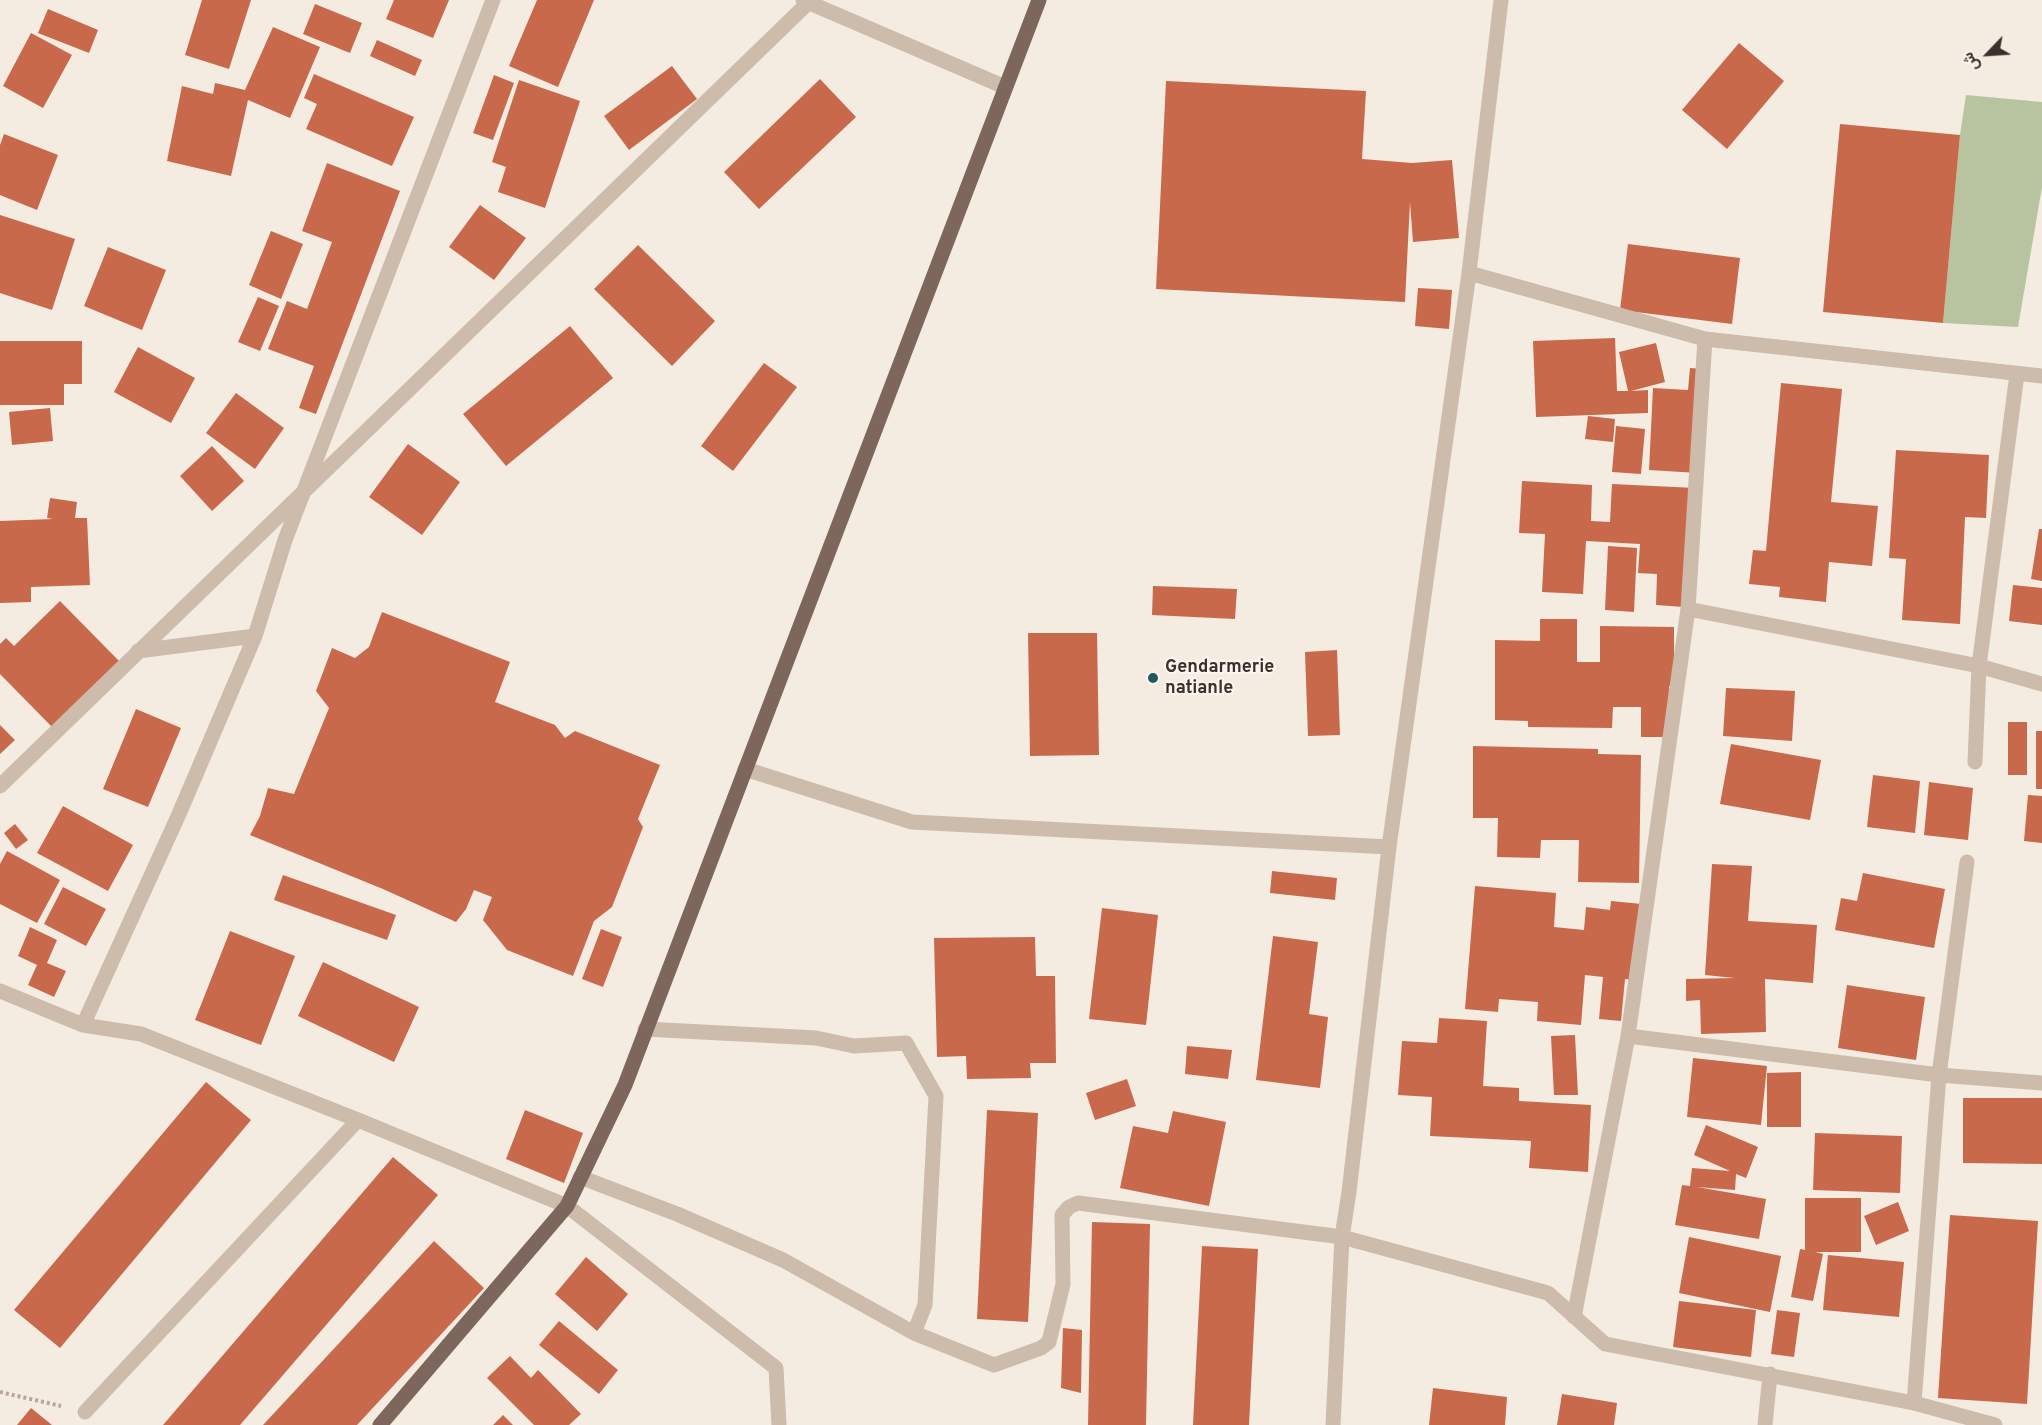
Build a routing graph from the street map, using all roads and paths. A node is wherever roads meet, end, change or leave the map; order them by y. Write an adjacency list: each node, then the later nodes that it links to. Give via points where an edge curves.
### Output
1 (493, 0): 10 (street)
2 (1039, 0): 5 (main road)
3 (1501, 0): 6 (street)
4 (808, 1): 5 (street); 10 (street)
5 (1005, 87): 17 (main road)
6 (1469, 273): 7 (street); 19 (street)
7 (1705, 339): 8 (street); 11 (street)
8 (2017, 374): 9 (street); 14 (street)
9 (2042, 375)
10 (306, 488): 12 (street); 13 (street)
11 (1688, 609): 14 (street); 24 (street)
12 (255, 636): 13 (street); 22 (street)
13 (138, 651): 18 (street)
14 (1979, 666): 15 (street); 16 (street)
15 (2042, 684)
16 (1975, 762)
17 (745, 769): 19 (street, via 912,822); 23 (main road)
18 (0, 786)
19 (1389, 847): 30 (street)
20 (1967, 862): 25 (street)
21 (0, 992): 22 (street)
22 (83, 1025): 27 (street, via 141,1034)
23 (645, 1029): 28 (main road, via 625,1084); 32 (street, via 816,1038 854,1046 906,1043 936,1096 925,1305)
24 (1629, 1036): 25 (street); 31 (street)
25 (1939, 1075): 26 (street); 35 (street)
26 (2042, 1083)
27 (358, 1120): 29 (street); 36 (street)
28 (580, 1177): 29 (main road); 32 (street, via 783,1260)
29 (567, 1206): 37 (main road); 38 (street, via 776,1368)
30 (1342, 1237): 31 (street, via 1548,1293); 32 (street, via 1078,1203 1062,1215 1063,1284 1049,1342 994,1365); 39 (street)
31 (1574, 1317): 33 (street, via 1605,1344)
32 (914, 1333)
33 (1770, 1374): 35 (street); 40 (street)
34 (0, 1392): 36 (path)
35 (1914, 1403): 41 (street)
36 (85, 1412)
37 (380, 1425)
38 (779, 1425)
39 (1333, 1425)
40 (1765, 1425)
41 (1995, 1425)

